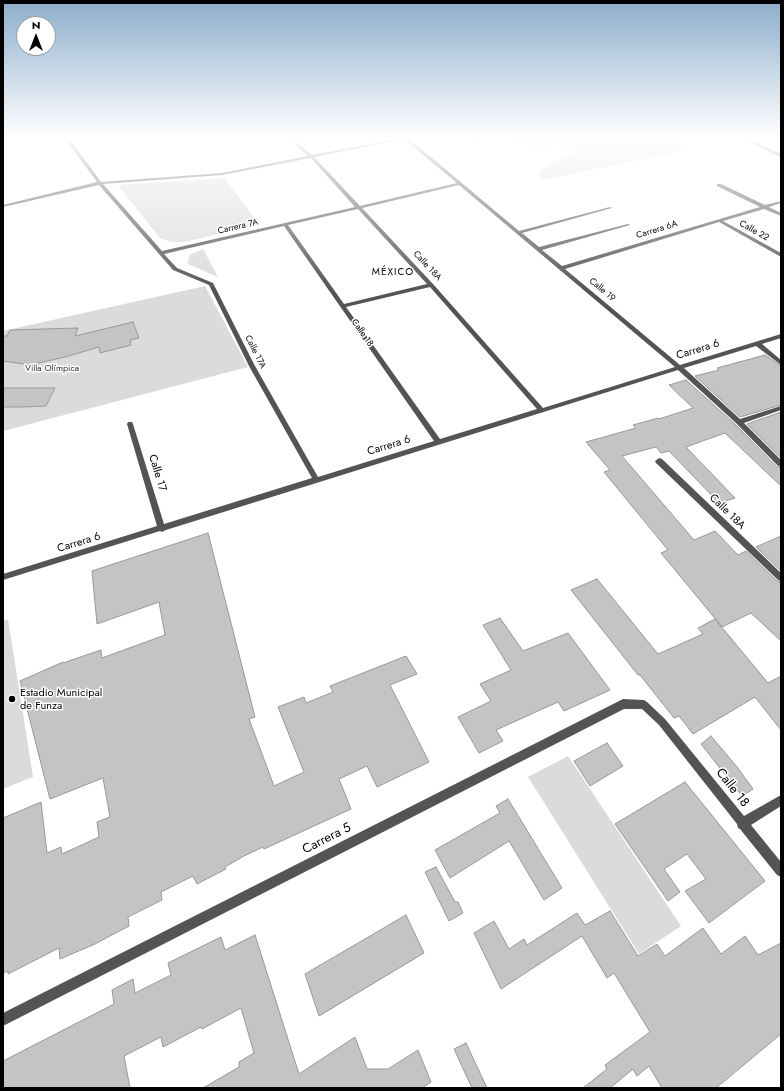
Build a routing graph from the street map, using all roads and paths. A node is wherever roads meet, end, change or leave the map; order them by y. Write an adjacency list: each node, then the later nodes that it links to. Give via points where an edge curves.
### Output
1 (79, 188): 8 (street)
2 (104, 188): 18 (street, Calle 17A)
3 (340, 188): 10 (street, Calle 18A)
4 (443, 188): 10 (street, Carrera 7A)
5 (464, 188): 16 (street, Calle 19)
6 (725, 188): 9 (street)
7 (781, 202): 9 (street, Carrera 6A)
8 (3, 206)
9 (764, 206): 12 (street); 13 (street, Carrera 6A)
10 (359, 208): 14 (street, Carrera 7A); 21 (street, Calle 18A)
11 (610, 208): 16 (street)
12 (781, 215)
13 (718, 220): 19 (street, Calle 22); 20 (street, Carrera 6A)
14 (285, 224): 18 (street, Carrera 7A); 22 (street, Calle 18)
15 (628, 225): 17 (street)
16 (518, 232): 17 (street, Calle 19)
17 (539, 249): 20 (street, Calle 19)
18 (160, 253): 34 (street, Calle 17A, via 179,271 211,284 252,366)
19 (781, 255)
20 (562, 268): 26 (street, Calle 19)
21 (431, 285): 22 (street); 28 (street, Calle 18A)
22 (344, 306): 31 (street, Calle 18)
23 (781, 336): 24 (street, Carrera 6)
24 (757, 343): 25 (street); 26 (street, Carrera 6)
25 (781, 363)
26 (680, 367): 28 (street, Carrera 6); 29 (street, Calle 19)
27 (781, 408): 29 (street)
28 (540, 410): 31 (street, Carrera 6)
29 (739, 422): 33 (street, Calle 19)
30 (130, 424): 35 (street, Calle 17)
31 (438, 442): 34 (street, Carrera 6)
32 (659, 461): 37 (street, Calle 18A)
33 (781, 464)
34 (316, 479): 35 (street, Carrera 6)
35 (162, 529): 36 (street, Carrera 6)
36 (3, 577)
37 (781, 578)
38 (662, 722): 40 (street, Calle 18); 42 (street, Carrera 5, via 644,705 623,704)
39 (781, 800): 40 (street)
40 (742, 824): 41 (street, Calle 18)
41 (781, 871)
42 (3, 1020)

